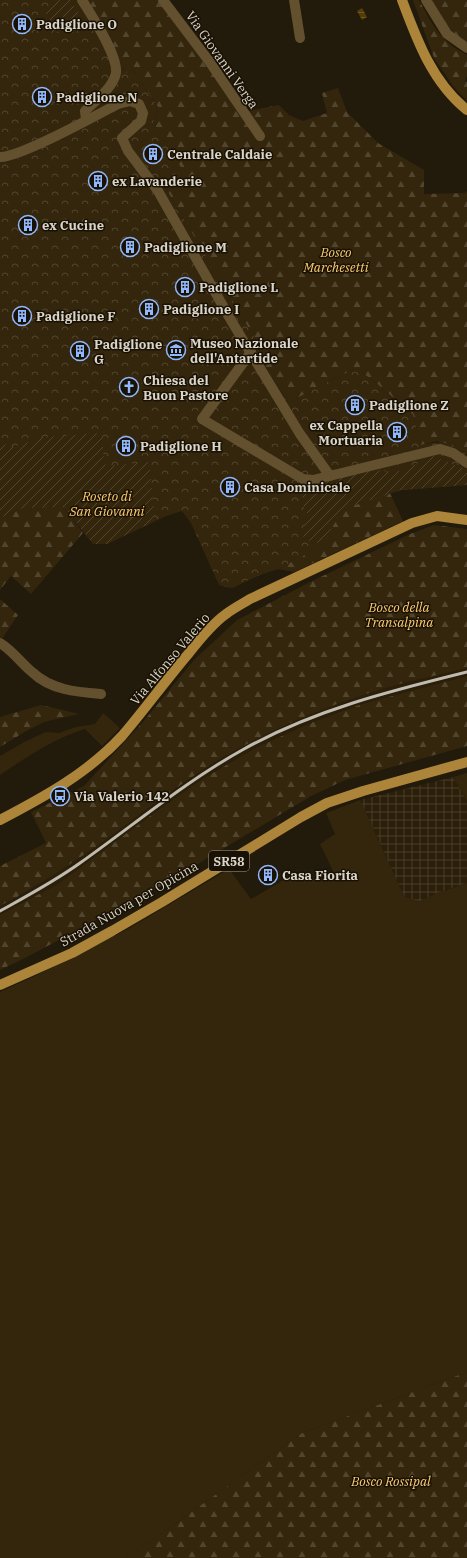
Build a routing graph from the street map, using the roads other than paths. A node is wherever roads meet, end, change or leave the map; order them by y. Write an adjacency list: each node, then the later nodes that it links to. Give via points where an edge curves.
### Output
1 (82, 0): 9 (street, via 115,60 116,73 110,86 85,111)
2 (163, 0): 10 (street, Via Giovanni Verga, via 209,61)
3 (294, 0): 6 (street)
4 (402, 0): 8 (main road, via 430,66 452,96)
5 (426, 0): 7 (street, via 447,34)
6 (300, 38)
7 (467, 48)
8 (467, 110)
9 (86, 120): 11 (street, via 35,145); 12 (street, via 118,104 130,101 139,104 143,113 141,121 122,138 128,151 158,191)
10 (260, 136)
11 (0, 157)
12 (251, 352): 14 (street, via 300,434); 14 (street, via 202,419 303,479 313,480)
13 (467, 463): 14 (street, via 454,453 440,449)
14 (330, 476)
15 (467, 520): 19 (main road, Via Alfonso Valerio, via 437,516 412,523 250,600 226,614 197,643 121,736 99,757 68,781)
16 (0, 643): 17 (street, via 43,681 66,690)
17 (101, 694)
18 (467, 762): 20 (main road, Strada Nuova per Opicina / SR58, via 327,804 301,817 112,931 72,953)
19 (0, 820)
20 (0, 985)

